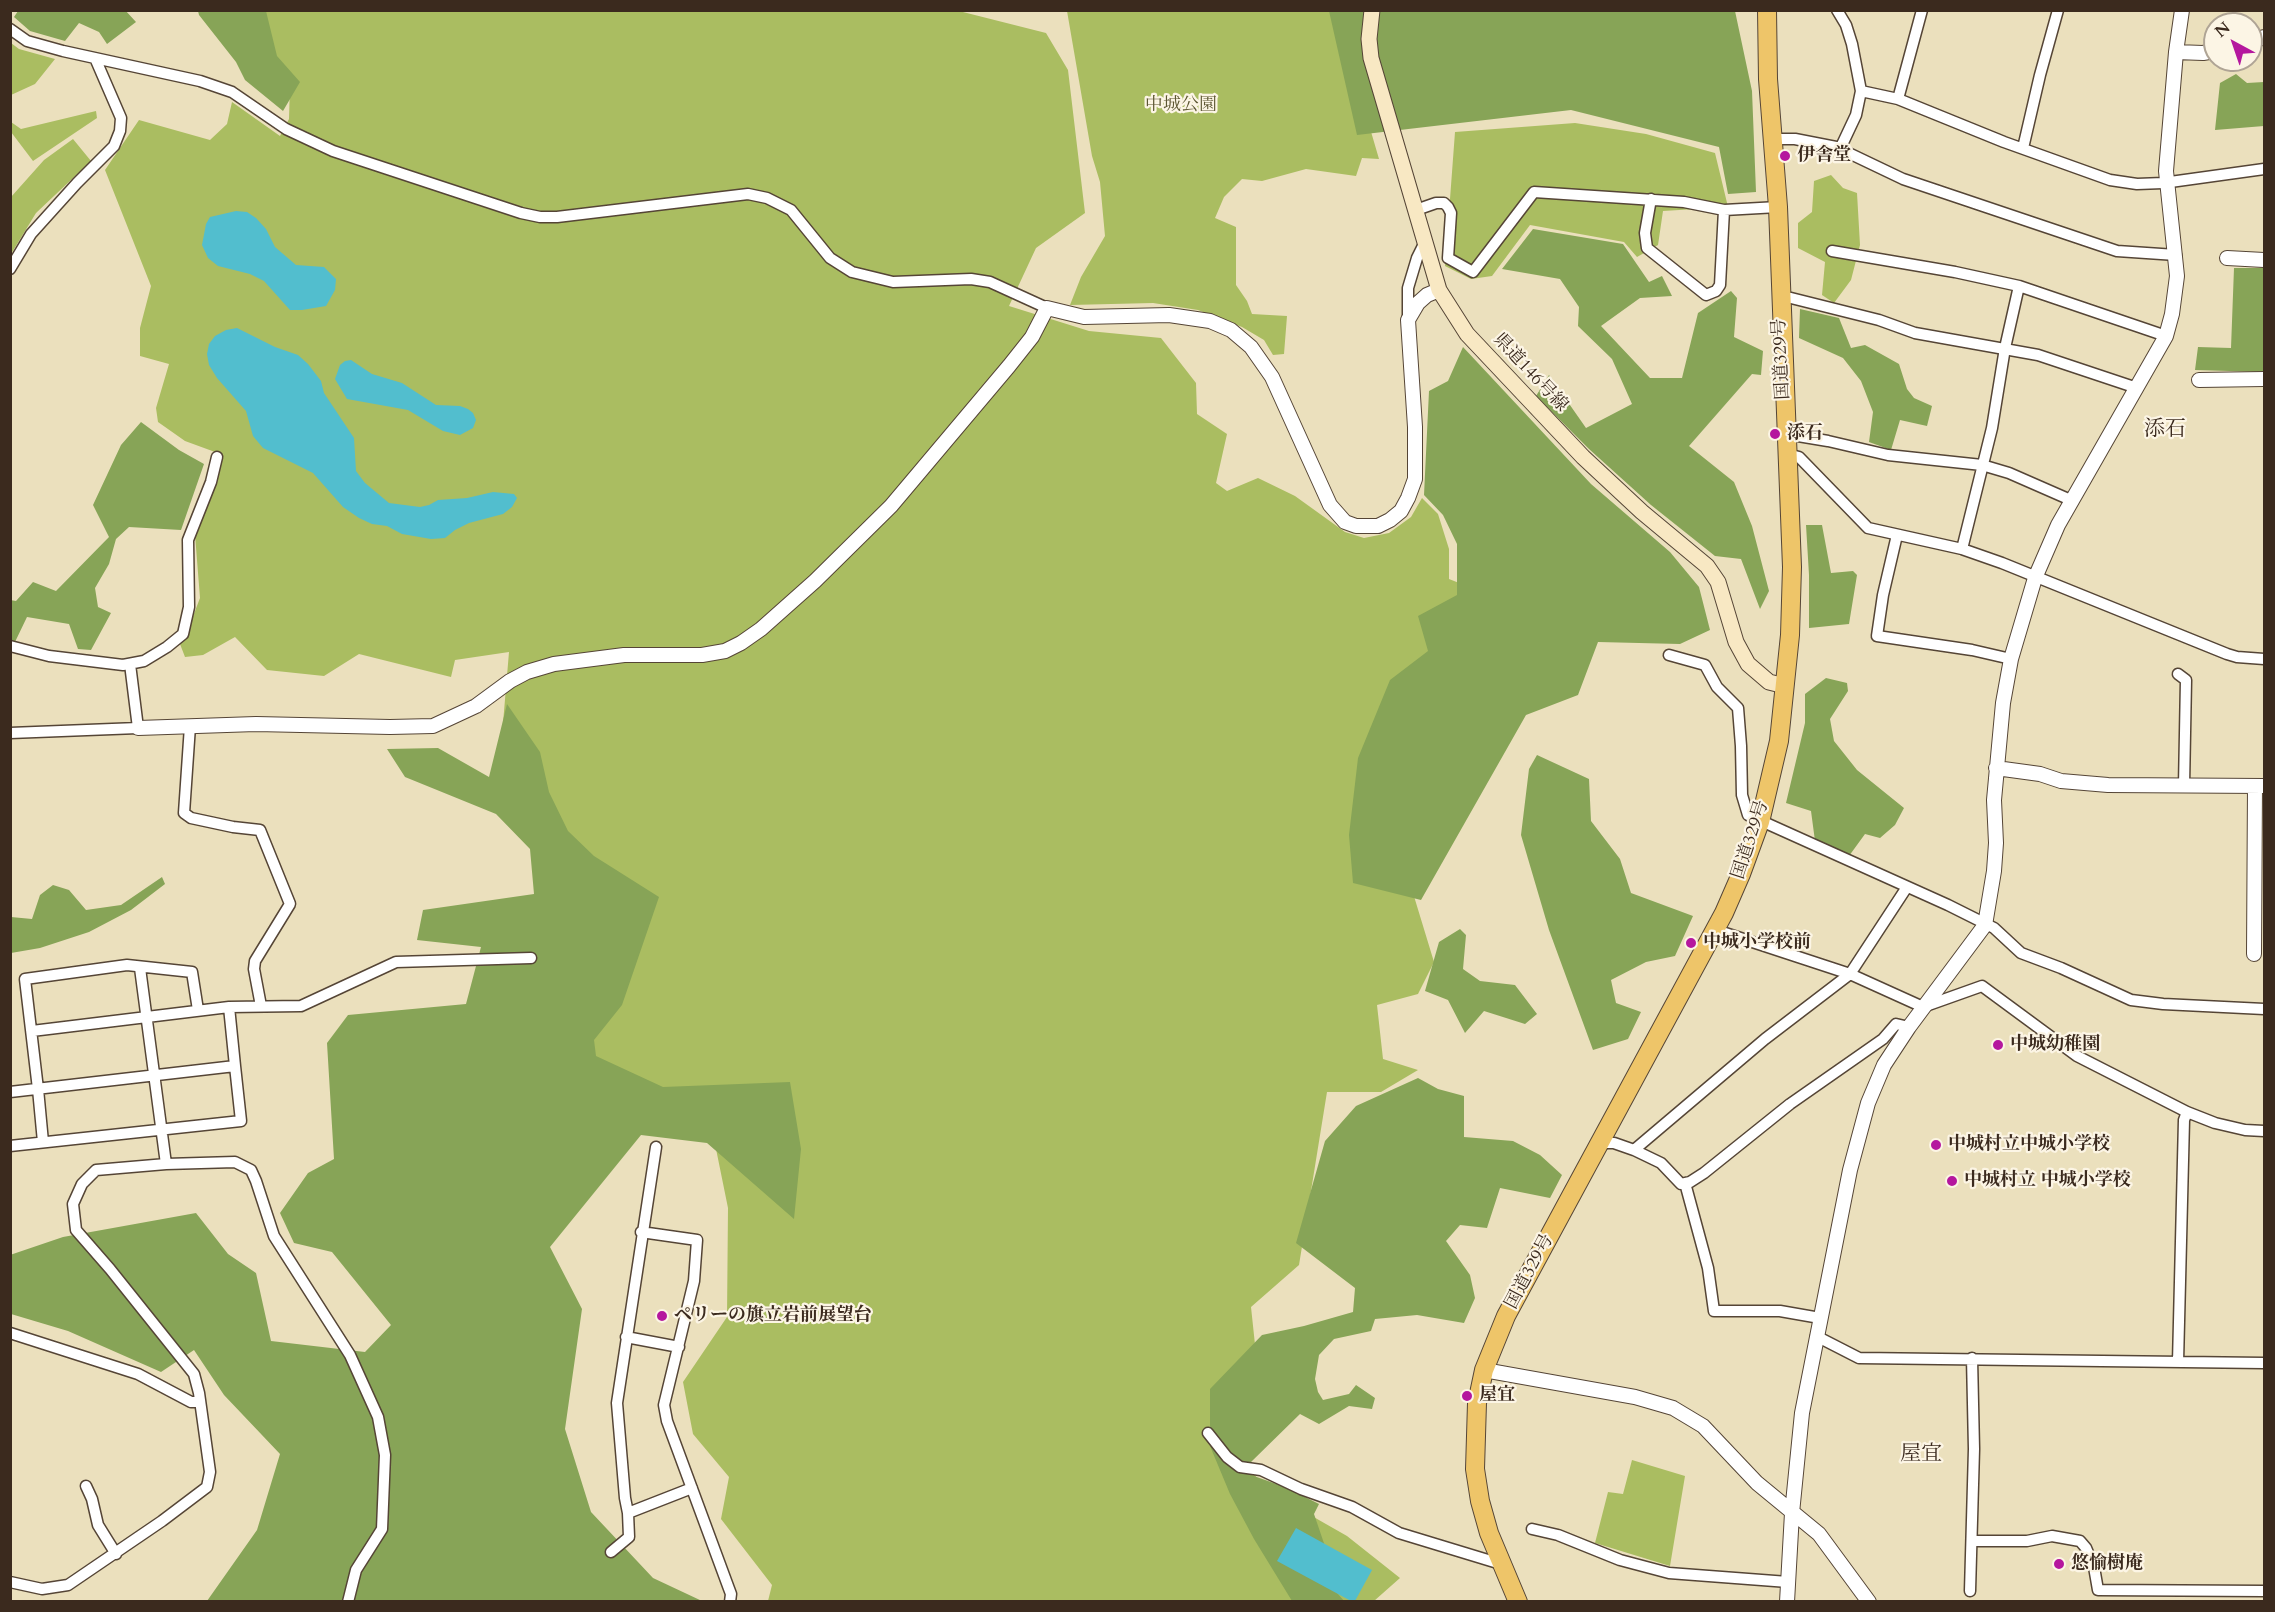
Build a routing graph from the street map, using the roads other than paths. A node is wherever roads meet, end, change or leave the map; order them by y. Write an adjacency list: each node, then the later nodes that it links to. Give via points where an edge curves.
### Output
1 (1372, 10): 20 (main road, 県道146号線, via 1371,58)
2 (1767, 10): 13 (highway, 国道329号)
3 (1837, 10): 11 (street, via 1852,44)
4 (1922, 10): 12 (street)
5 (2058, 10): 14 (street)
6 (2182, 10): 8 (street)
7 (10, 29): 10 (street, via 27,41)
8 (2176, 52): 9 (street); 17 (street)
9 (2203, 54)
10 (95, 58): 27 (street, via 120,118 114,146 31,234); 31 (street, via 232,92 286,129 333,151 521,213 557,217 748,194 791,210 830,258 852,272 893,282 990,282)
11 (1861, 91): 12 (street); 15 (street, via 1856,115)
12 (1898, 99): 14 (street)
13 (1773, 139): 15 (street, via 1795,139); 19 (highway, 国道329号)
14 (2023, 148): 17 (street, via 2110,180 2137,184)
15 (1840, 149): 24 (street, via 1903,179 2088,242 2117,250)
16 (2265, 169): 17 (street)
17 (2168, 182): 24 (street)
18 (1651, 199): 20 (street, via 1534,192 1473,272 1448,258 1452,213 1448,207 1436,203); 21 (street); 21 (street, via 1645,233 1647,248 1706,295 1720,285)
19 (1778, 207): 21 (street); 30 (highway, 国道329号)
20 (1416, 210): 22 (main road, 県道146号線)
21 (1724, 210)
22 (1425, 242): 29 (main road, 県道146号線); 32 (street, via 1408,288)
23 (1832, 251): 28 (street)
24 (2175, 255): 33 (street, via 2175,297)
25 (2227, 258): 26 (street)
26 (2265, 260)
27 (10, 269)
28 (2019, 286): 33 (street); 34 (street)
29 (1439, 290): 32 (street, via 1418,303); 52 (main road, 県道146号線, via 1467,334 1583,458 1707,566 1718,582 1736,642 1748,664 1769,682)
30 (1780, 297): 34 (street, via 1879,320 1916,333); 38 (highway, 国道329号)
31 (1047, 309): 32 (street, via 1084,317 1169,315 1210,321 1231,330 1251,347 1272,377 1330,505 1345,522 1367,527 1378,526 1401,511 1415,479); 53 (street, via 1032,337 891,506 761,629 725,651 702,655 624,655 554,664 527,672 476,706 433,726)
32 (1408, 320)
33 (2166, 336): 37 (street)
34 (2005, 348): 37 (street); 41 (street)
35 (2265, 379): 36 (street)
36 (2199, 380)
37 (2137, 388): 42 (street)
38 (1786, 434): 39 (highway, 国道329号); 41 (street, via 1888,455)
39 (1786, 454): 43 (street, via 1799,457 1868,528); 52 (highway, 国道329号, via 1792,567)
40 (217, 457): 50 (street, via 188,540 189,607 183,634 144,661)
41 (1982, 465): 42 (street); 44 (street)
42 (2073, 501): 45 (street, via 2058,525)
43 (1897, 535): 44 (street); 48 (street, via 1877,636)
44 (1962, 549): 45 (street)
45 (2036, 578): 48 (street); 49 (street, via 2226,654)
46 (10, 646): 50 (street, via 49,656)
47 (1669, 655): 59 (street, via 1705,665 1717,687 1738,708 1742,795 1748,815)
48 (2011, 658): 56 (street)
49 (2265, 659)
50 (130, 664): 54 (street)
51 (2178, 674): 57 (street, via 2186,680)
52 (1785, 686): 59 (highway, 国道329号, via 1779,741)
53 (189, 726): 54 (street); 67 (street, via 184,813 233,828 260,830 290,904 255,961)
54 (138, 728): 55 (street)
55 (10, 733)
56 (1996, 768): 57 (street, via 2061,781); 61 (street, via 1994,871)
57 (2184, 786): 58 (street)
58 (2260, 786): 63 (street)
59 (1760, 822): 60 (street); 62 (highway, 国道329号)
60 (1907, 887): 61 (street); 66 (street)
61 (1984, 925): 69 (street); 71 (street, via 1994,928 2021,953 2131,1000)
62 (1716, 930): 66 (street); 83 (highway, 国道329号)
63 (2254, 954)
64 (531, 958): 67 (street, via 396,962 301,1006)
65 (140, 968): 70 (street, via 192,972); 72 (street); 74 (street, via 127,965 25,979)
66 (1850, 974): 69 (street); 86 (street)
67 (261, 1006): 68 (street)
68 (229, 1007): 70 (street); 75 (street)
69 (1923, 1007): 73 (street); 79 (street, via 1982,986 2077,1056)
70 (198, 1010): 72 (street)
71 (2265, 1010)
72 (147, 1017): 74 (street); 76 (street)
73 (1909, 1027): 88 (street, via 1896,1024 1883,1039 1790,1104 1704,1173); 90 (street, via 1884,1065 1868,1103)
74 (32, 1030): 77 (street)
75 (235, 1066): 76 (street); 80 (street, via 241,1121)
76 (154, 1075): 77 (street); 80 (street)
77 (38, 1089): 78 (street); 82 (street)
78 (10, 1092)
79 (2187, 1112): 81 (street, via 2215,1123); 96 (street)
80 (161, 1131): 82 (street); 87 (street)
81 (2265, 1131)
82 (43, 1142): 84 (street)
83 (1600, 1143): 86 (street); 98 (highway, 国道329号, via 1506,1316)
84 (10, 1146)
85 (656, 1147): 89 (street)
86 (1634, 1150): 88 (street, via 1661,1163)
87 (166, 1164): 99 (street, via 96,1170 82,1184 73,1214 76,1230 194,1374); 114 (street, via 235,1162 250,1170 274,1236 350,1355 378,1416 386,1455 382,1529 356,1570)
88 (1684, 1183): 90 (street, via 1708,1268 1714,1311 1780,1311)
89 (641, 1232): 93 (street); 94 (street, via 698,1240 694,1281)
90 (1820, 1318): 92 (street)
91 (10, 1333): 99 (street, via 138,1374 191,1402)
92 (1816, 1336): 95 (street, via 1859,1358); 104 (street, via 1802,1413)
93 (626, 1337): 94 (street); 103 (street, via 617,1403)
94 (679, 1347): 102 (street, via 664,1405)
95 (1972, 1358): 96 (street); 106 (street)
96 (2178, 1362): 97 (street)
97 (2265, 1363)
98 (1484, 1370): 104 (street, via 1635,1396 1673,1408 1704,1426 1757,1483); 109 (highway, 国道329号, via 1477,1403 1475,1468 1486,1522)
99 (200, 1402): 108 (street, via 210,1472 207,1486)
100 (1208, 1434): 109 (street, via 1227,1458 1240,1467 1261,1470 1352,1507 1399,1533)
101 (86, 1486): 108 (street, via 99,1525)
102 (692, 1488): 103 (street); 115 (street, via 731,1594)
103 (628, 1513): 107 (street, via 629,1537)
104 (1792, 1513): 111 (street); 118 (street, via 1819,1534)
105 (1532, 1529): 111 (street, via 1669,1573)
106 (1972, 1541): 112 (street); 113 (street, via 2027,1541 2052,1536 2080,1541 2094,1567 2098,1590)
107 (611, 1552)
108 (116, 1554): 110 (street, via 61,1587 42,1589)
109 (1501, 1564): 116 (highway, 国道329号)
110 (10, 1582)
111 (1788, 1582): 117 (street)
112 (1970, 1591)
113 (2265, 1591)
114 (348, 1602)
115 (730, 1602)
116 (1518, 1602)
117 (1787, 1602)
118 (1869, 1602)

